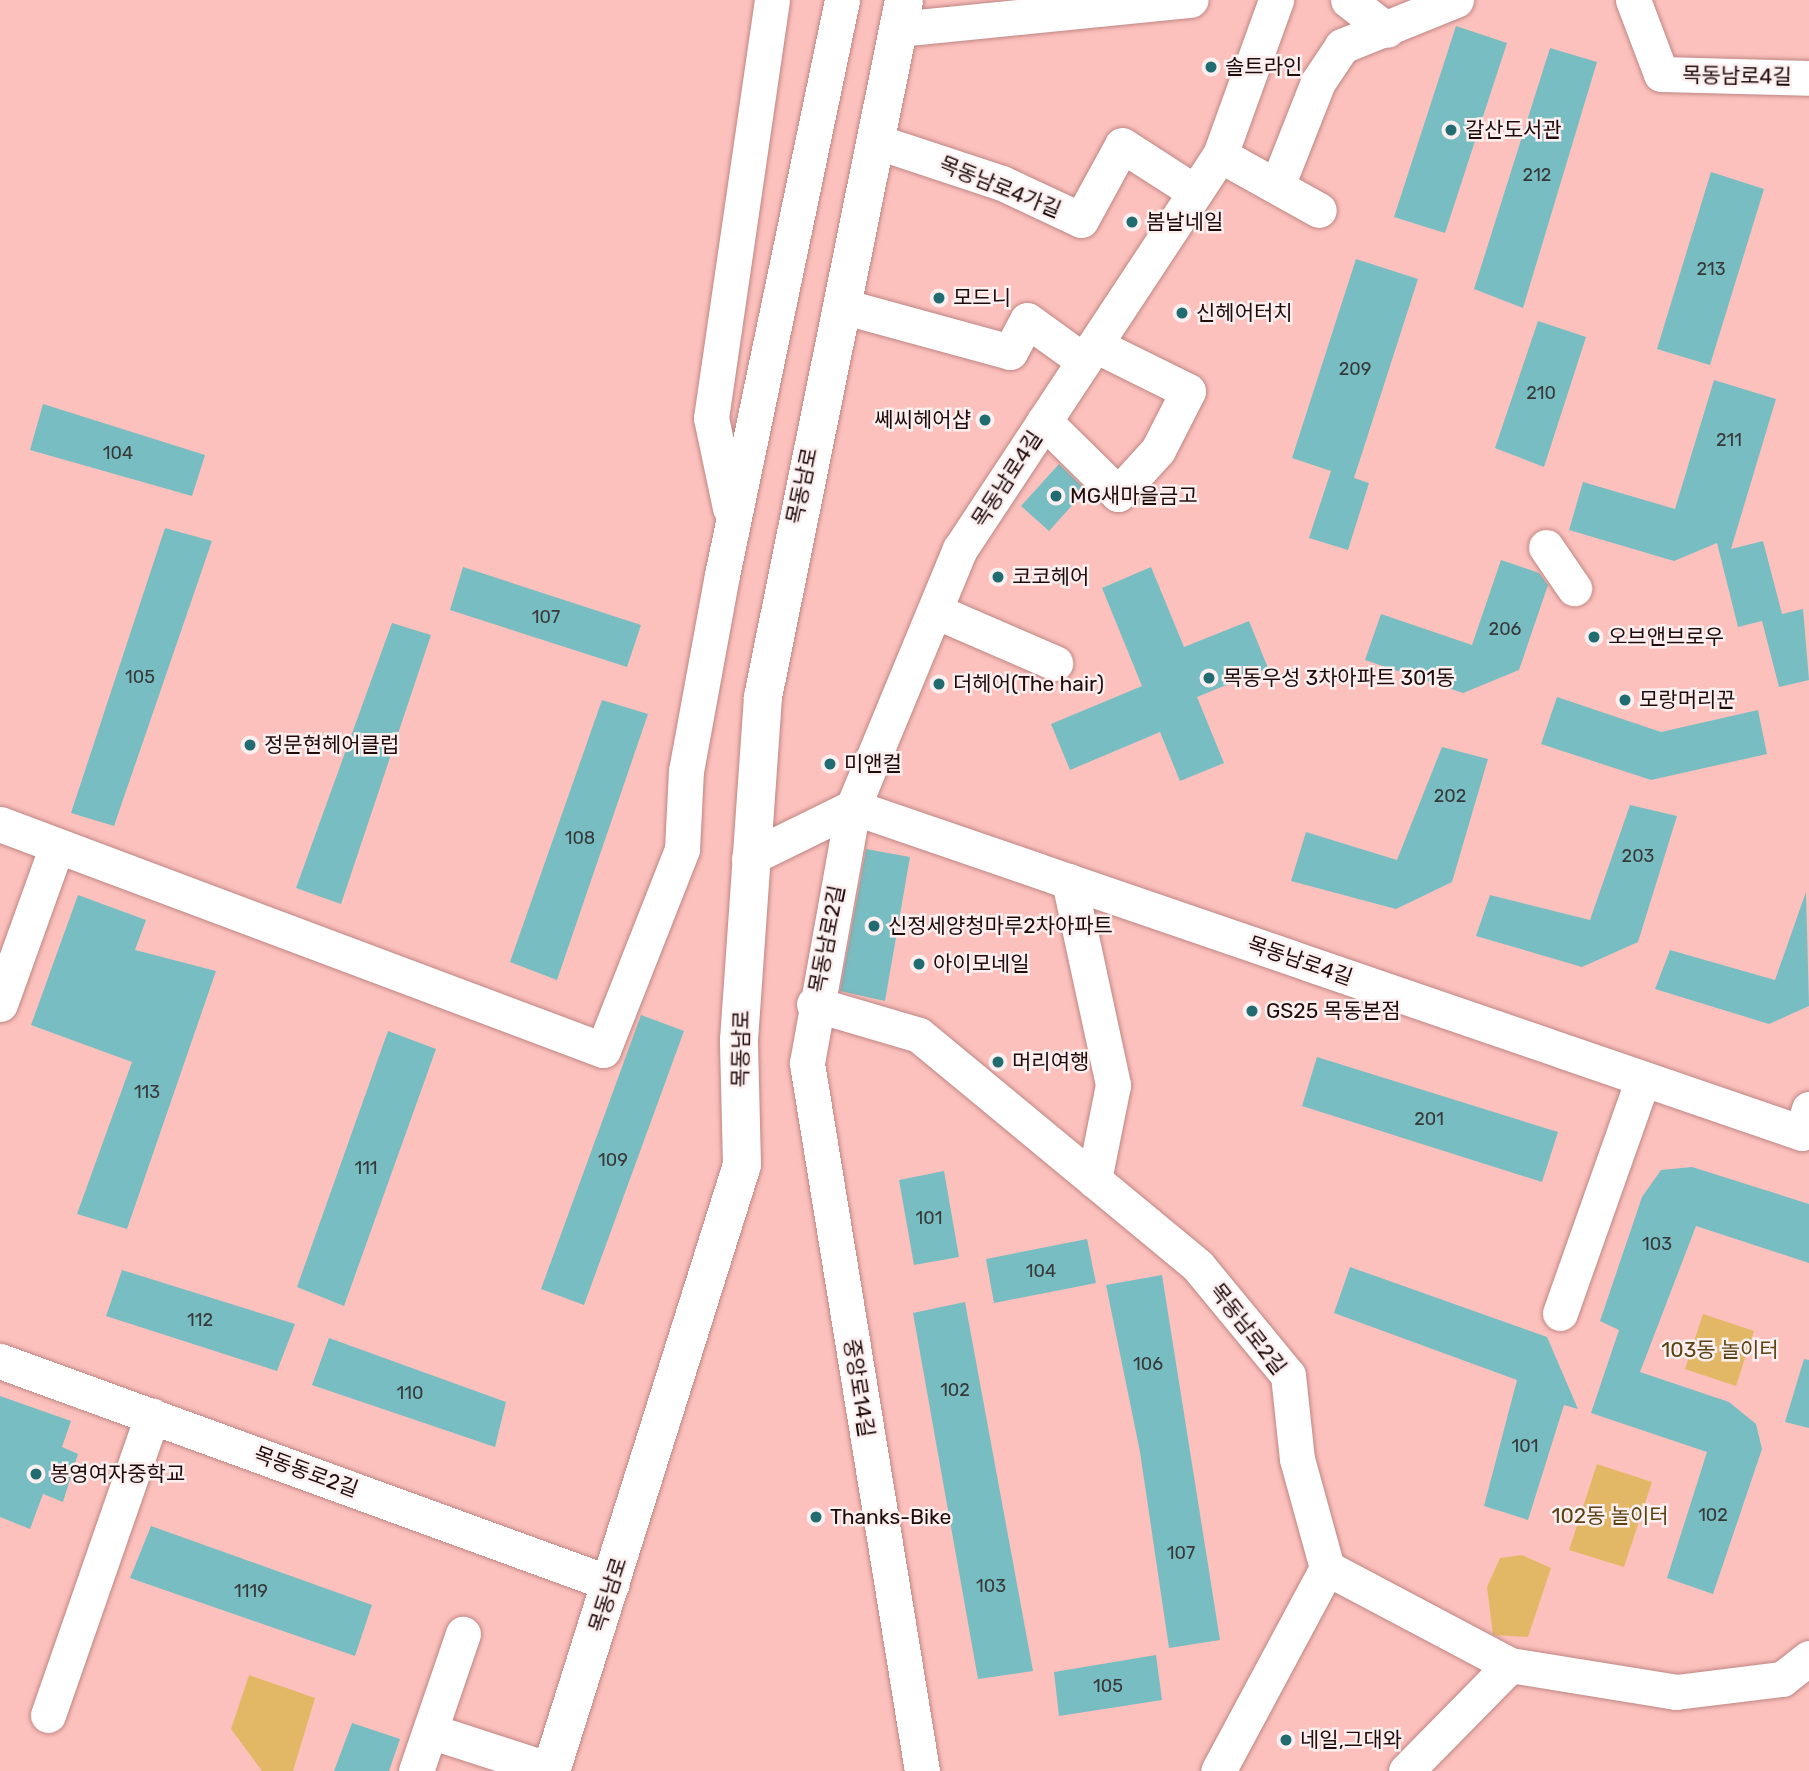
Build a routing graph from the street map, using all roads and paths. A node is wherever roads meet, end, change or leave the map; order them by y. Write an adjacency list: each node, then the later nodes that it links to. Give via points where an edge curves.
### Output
1 (772, 0): 19 (street, via 711,418)
2 (842, 0): 19 (street)
3 (1191, 0): 8 (street, 목동남로)
4 (1276, 0): 12 (street, 목동남로4길)
5 (1348, 0): 9 (street)
6 (1456, 0): 9 (street)
7 (1633, 0): 10 (street, 목동남로4길, via 1661,74)
8 (901, 14): 11 (main road, 목동남로)
9 (1387, 30): 13 (street, via 1342,46 1318,82)
10 (1809, 78)
11 (875, 141): 14 (street, 목동남로4가길, via 1002,183 1081,220 1122,145); 16 (main road, 목동남로)
12 (1220, 155): 13 (street); 14 (street, 목동남로4길)
13 (1277, 186): 15 (street)
14 (1195, 192): 17 (street, 목동남로4길)
15 (1319, 210)
16 (842, 306): 17 (street, via 1010,352 1027,320); 27 (main road, 목동남로, via 763,697)
17 (1089, 353): 18 (street, 목동남로4길); 18 (street, 목동남로4길, via 1188,391 1158,450 1118,494)
18 (1044, 421): 22 (street, 목동남로4길, via 960,550)
19 (733, 522): 26 (street, via 686,771 682,849 603,1050)
20 (1546, 547): 21 (street)
21 (1573, 587)
22 (935, 611): 23 (street); 24 (street, 목동남로4길)
23 (1055, 663)
24 (853, 807): 27 (street); 28 (street, 목동남로4길); 29 (street, 목동남로4길)
25 (0, 824): 26 (street)
26 (57, 846): 30 (street)
27 (749, 858): 41 (main road, 목동남로, via 739,1040 742,1165)
28 (841, 872): 31 (street, 목동남로2길)
29 (1069, 881): 32 (street, 목동남로4길); 34 (street, via 1113,1085)
30 (0, 1004)
31 (814, 1004): 34 (street, 목동남로2길, via 919,1035); 49 (street, 중앙로14길, via 807,1063)
32 (1643, 1079): 33 (street, 목동남로4길, via 1802,1133); 35 (street)
33 (1809, 1109)
34 (1094, 1180): 40 (street, 목동남로2길, via 1198,1266 1288,1375 1297,1459)
35 (1560, 1313)
36 (0, 1338): 39 (street, via 496,1520)
37 (0, 1361): 38 (street, 목동동로2길)
38 (152, 1416): 39 (street, 목동동로2길); 45 (street)
39 (570, 1568): 41 (street, 목동동로2길)
40 (1327, 1568): 44 (street); 50 (street)
41 (612, 1584): 47 (main road, 목동남로)
42 (463, 1634): 46 (street)
43 (1808, 1662): 44 (street, via 1782,1679 1676,1692)
44 (1510, 1665): 51 (street)
45 (48, 1715)
46 (430, 1731): 47 (street); 48 (street)
47 (551, 1770)
48 (416, 1771)
49 (922, 1771)
50 (1218, 1771)
51 (1406, 1771)

